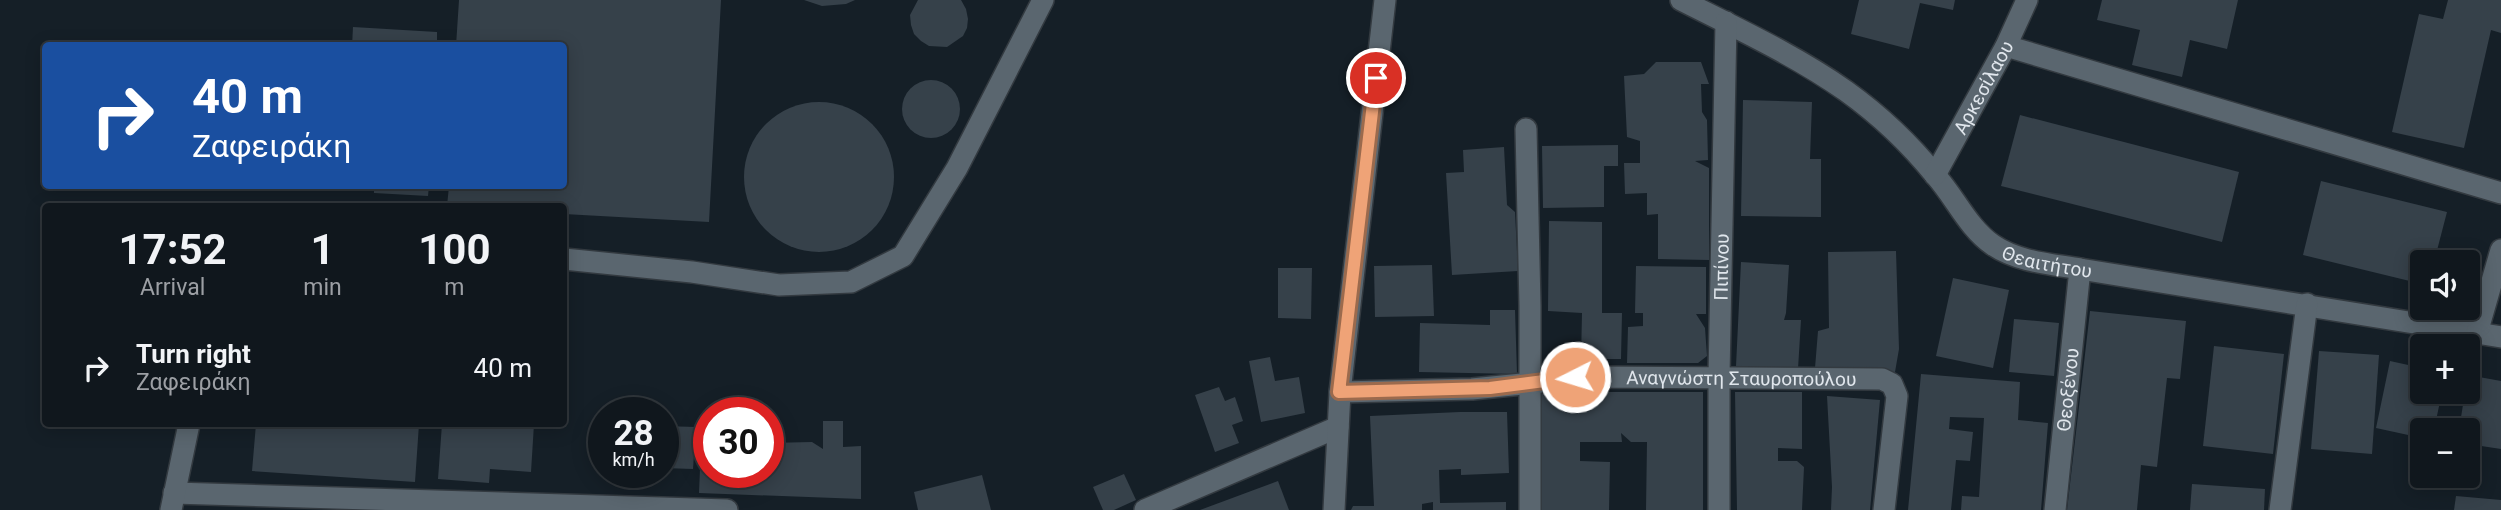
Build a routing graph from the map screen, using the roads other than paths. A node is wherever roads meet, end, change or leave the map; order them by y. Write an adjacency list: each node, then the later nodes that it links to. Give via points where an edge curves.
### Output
1 (1043, 0): 11 (street, via 957,168 903,256 851,282 779,285)
2 (1385, 0): 18 (street)
3 (1681, 0): 5 (street, Θεαιτήτου)
4 (2026, 0): 6 (street, Αρκεσίλαου)
5 (1726, 22): 8 (street, Θεαιτήτου, via 1846,91); 16 (street, Πιπίνου)
6 (2006, 46): 8 (street, Αρκεσίλαου); 9 (street)
7 (1526, 129): 17 (street)
8 (1935, 174): 12 (street, Θεαιτήτου, via 1992,244 2015,257)
9 (2501, 193)
10 (2501, 250): 14 (street)
11 (567, 259)
12 (2080, 269): 13 (street, Θεαιτήτου); 28 (street, Θεοξένου)
13 (2307, 304): 14 (street, Θεαιτήτου); 29 (street)
14 (2477, 333): 15 (street, Θεαιτήτου)
15 (2501, 337)
16 (1719, 376): 17 (street, Αναγνώστη Σταυροπούλου); 26 (street, Πιπίνου); 27 (street, Αναγνώστη Σταυροπούλου, via 1882,379 1892,384 1897,396)
17 (1530, 382): 18 (street, Αναγνώστη Σταυροπούλου, via 1472,389); 25 (street)
18 (1339, 392): 20 (street)
19 (188, 427): 21 (street)
20 (1338, 427): 23 (street); 24 (street)
21 (173, 501): 22 (street)
22 (727, 510)
23 (1145, 510)
24 (1335, 510)
25 (1530, 510)
26 (1719, 510)
27 (1884, 510)
28 (2055, 510)
29 (2280, 510)

